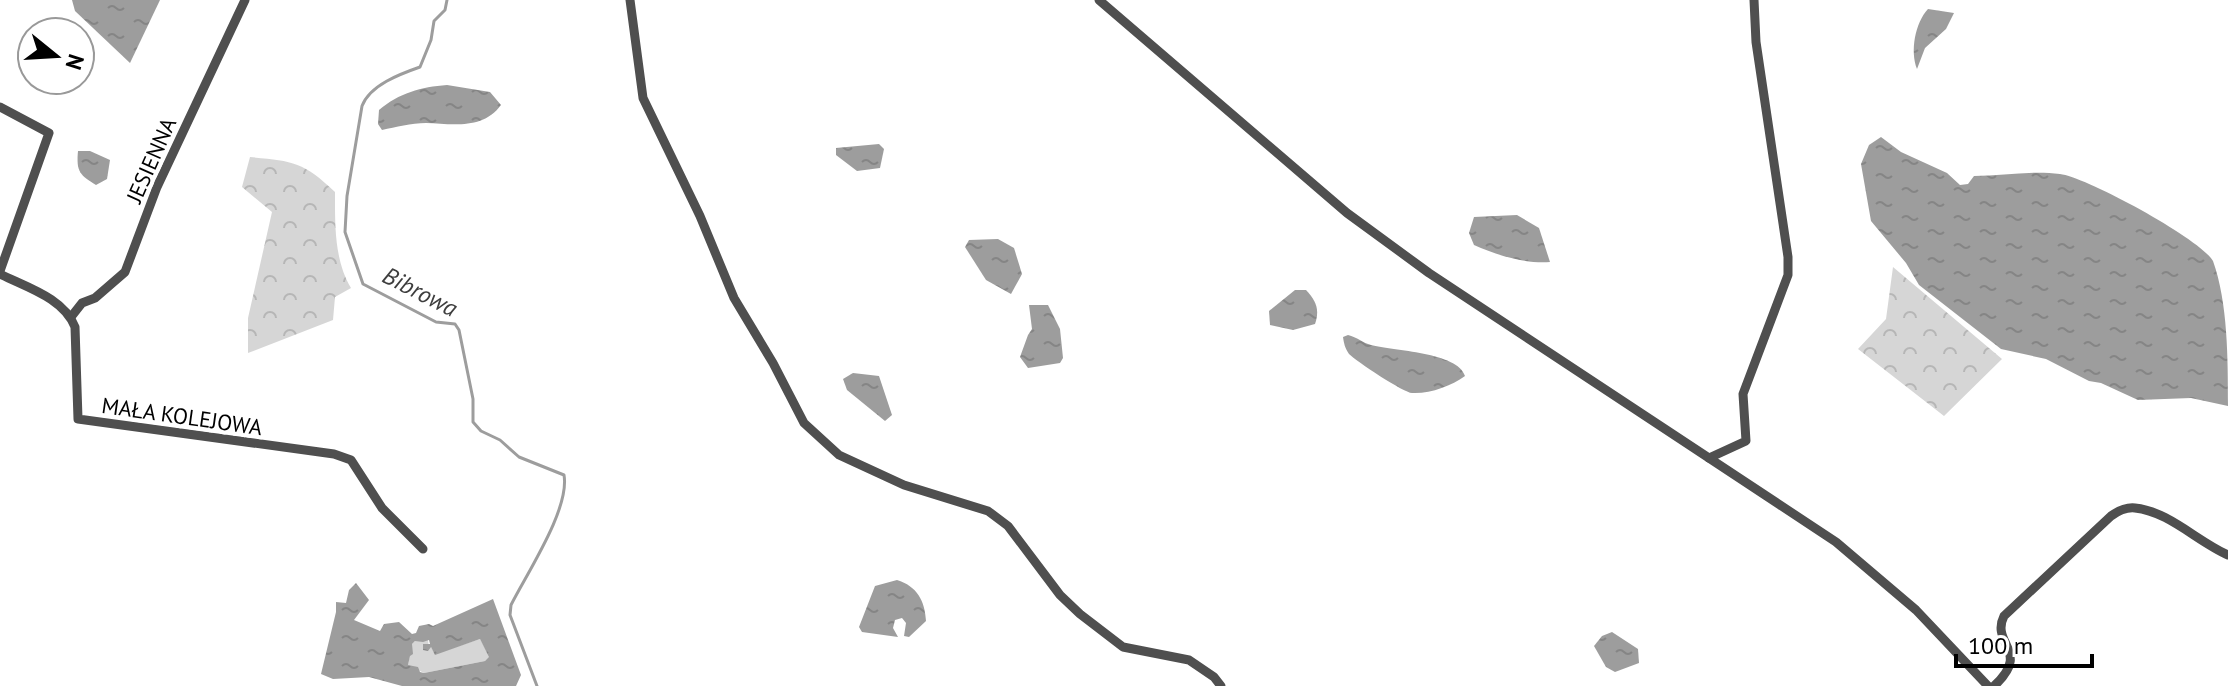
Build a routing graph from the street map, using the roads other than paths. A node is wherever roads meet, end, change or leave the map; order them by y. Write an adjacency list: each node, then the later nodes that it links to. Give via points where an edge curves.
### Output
1 (245, 0): 7 (street, JESIENNA, via 157,187 125,272)
2 (630, 0): 11 (street, via 643,98 734,298 804,423 839,455 904,485 988,511 1008,526 1060,595 1123,647 1189,660)
3 (1099, 0): 8 (street, via 1347,213)
4 (1754, 0): 8 (street, via 1788,275 1743,394 1746,441)
5 (0, 107): 6 (street, via 49,133)
6 (0, 273): 7 (street, via 60,305)
7 (71, 317): 9 (street, MAŁA KOLEJOWA, via 78,419 351,460 382,508)
8 (1709, 458): 12 (street, via 1836,542 1916,610)
9 (423, 549)
10 (2228, 555): 12 (street, via 2149,511 2121,510 2004,616 2000,628 2012,657 2007,673)
11 (1221, 686)
12 (1991, 686)

